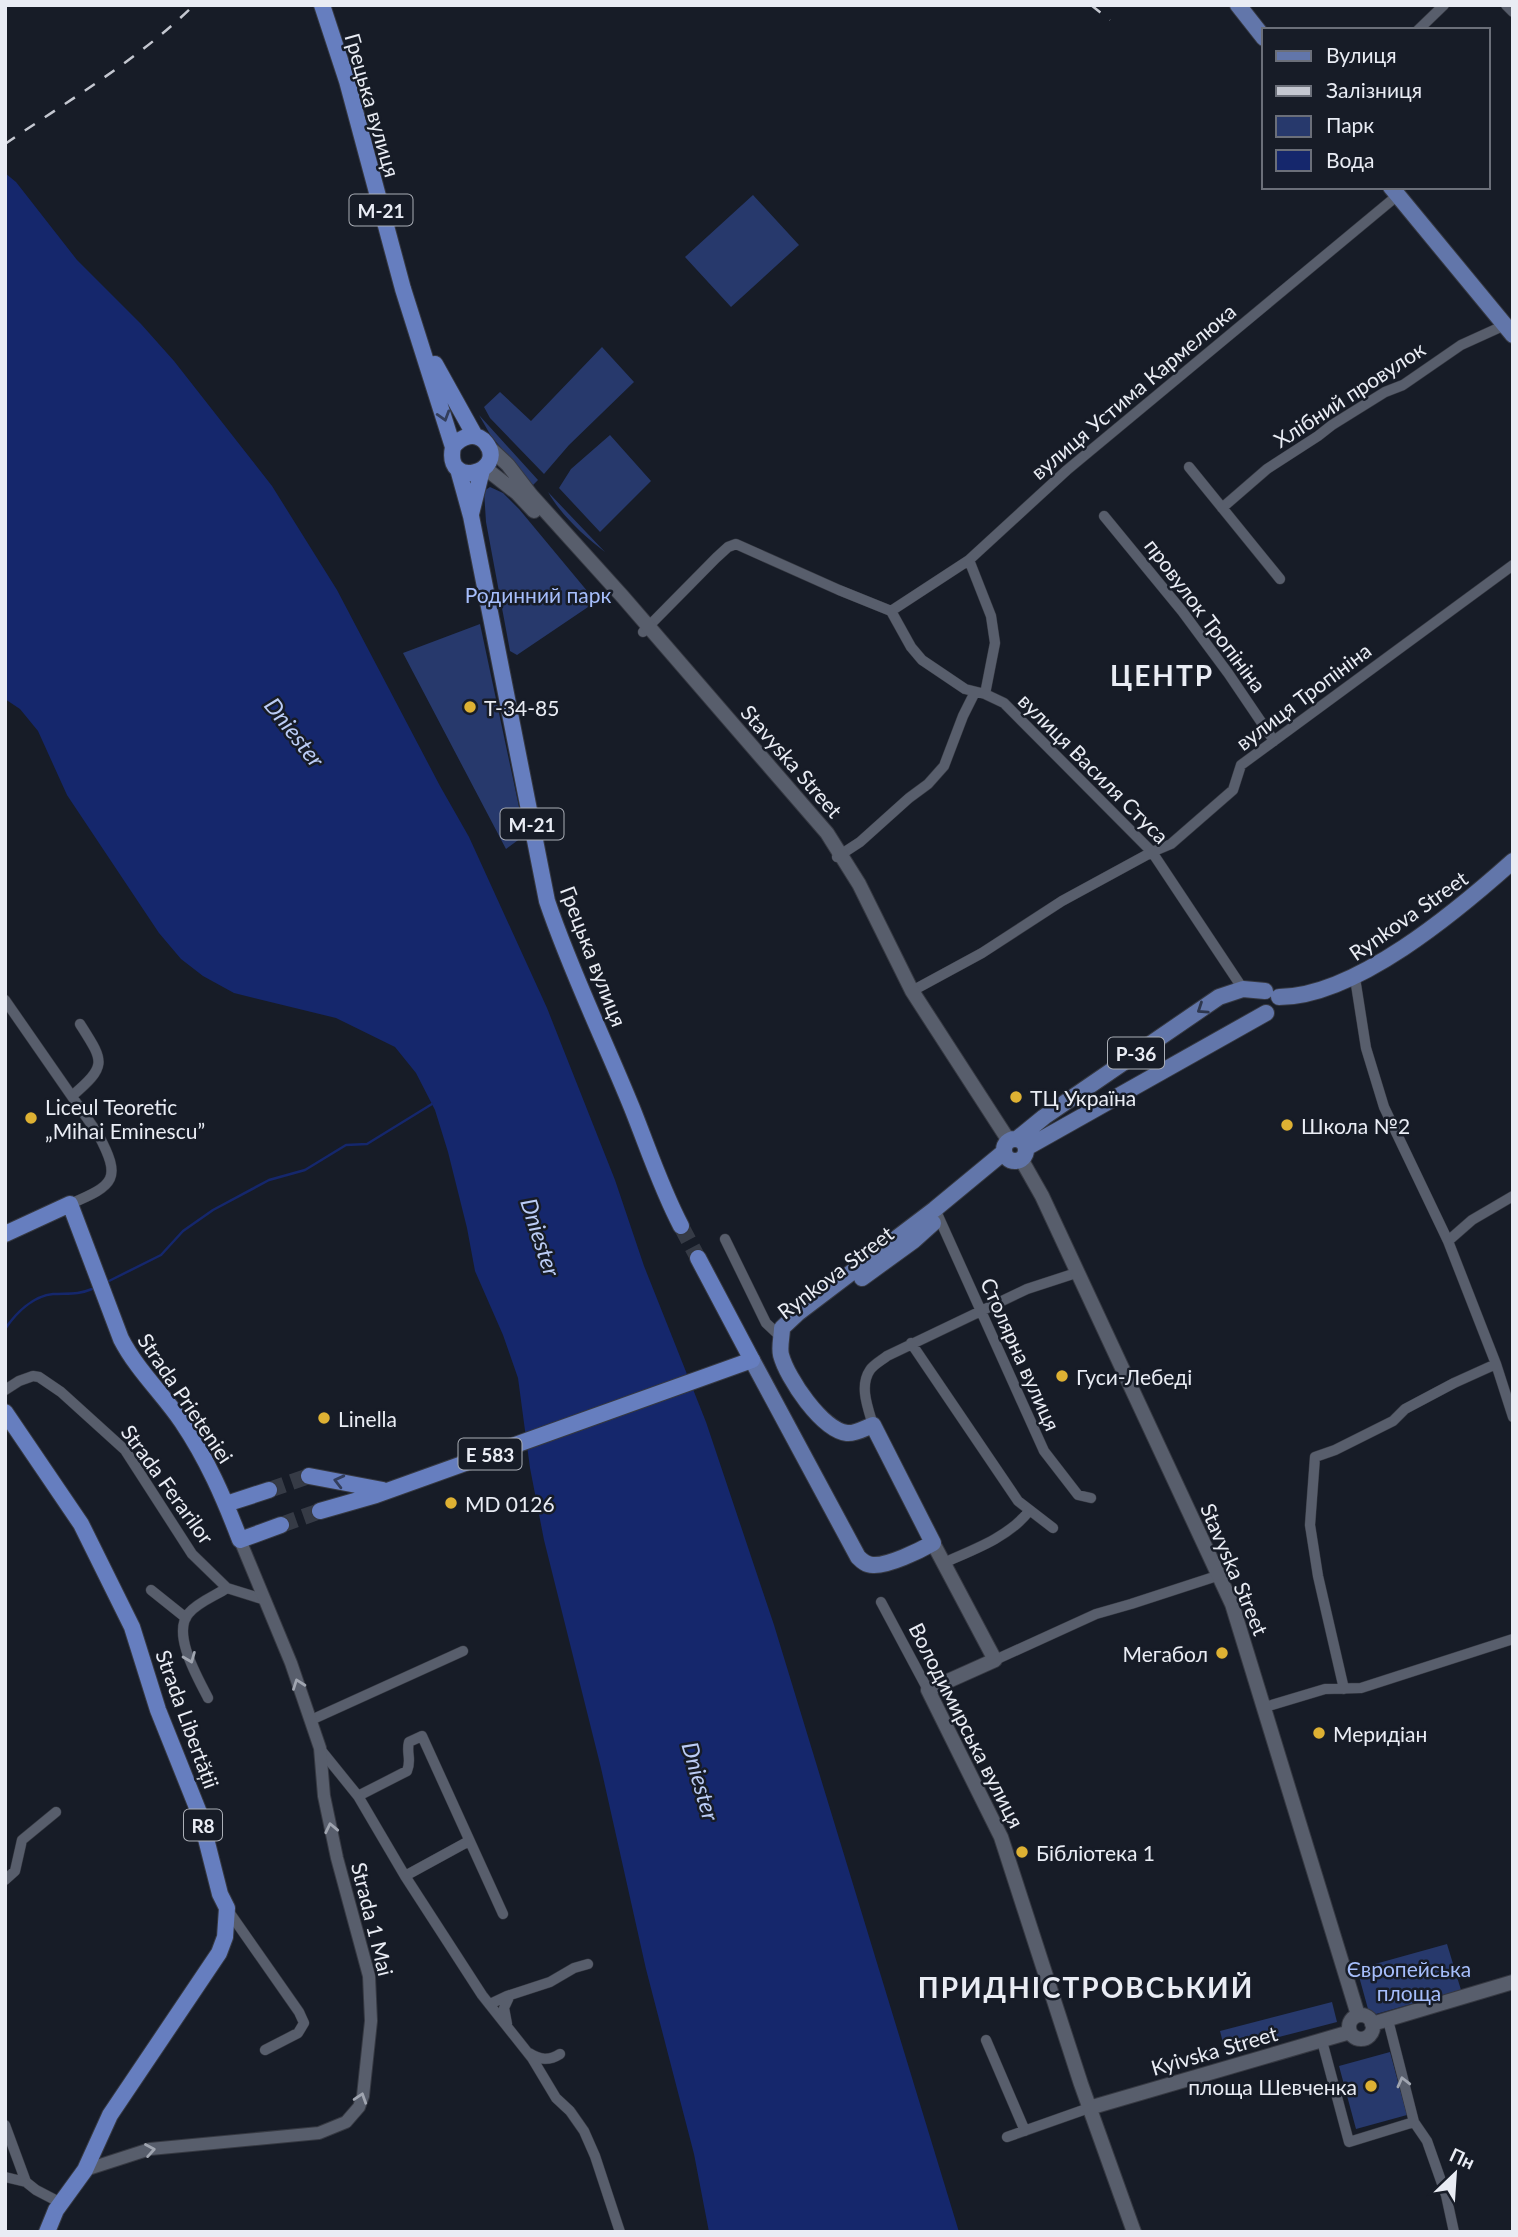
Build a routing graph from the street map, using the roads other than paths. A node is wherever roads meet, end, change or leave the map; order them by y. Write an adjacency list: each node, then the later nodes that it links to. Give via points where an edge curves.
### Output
1 (322, 5): 10 (highway, Грецька вулиця / М-21)
2 (1238, 5): 7 (main road)
3 (1444, 5): 6 (street)
4 (1506, 5): 5 (street)
5 (1513, 12)
6 (1420, 28)
7 (1262, 35)
8 (1394, 191): 9 (main road); 20 (street, вулиця Устима Кармелюка, via 1067,470)
9 (1509, 330): 17 (street, Хлібний провулок, via 1461,345 1403,385 1385,392 1266,469)
10 (420, 338): 11 (highway, Грецька вулиця / М-21); 12 (highway, Грецька вулиця / М-21, one-way to 12)
11 (475, 436): 12 (highway, via 465,436); 13 (highway, М-21)
12 (453, 447): 15 (highway, М-21)
13 (489, 447): 16 (highway, М-21); 24 (main road, Stavyska Street)
14 (1189, 467): 17 (street)
15 (458, 469): 16 (highway, via 468,474); 18 (highway, Грецька вулиця / М-21)
16 (483, 469): 18 (highway, Грецька вулиця / М-21); 24 (main road, Stavyska Street, via 517,493)
17 (1222, 508): 22 (street)
18 (471, 516): 41 (highway, Грецька вулиця / М-21, via 547,901)
19 (1104, 516): 26 (street, провулок Тропініна, via 1190,622)
20 (969, 560): 23 (street, вулиця Устима Кармелюка); 25 (street, via 995,643)
21 (1513, 565): 26 (street, вулиця Тропініна)
22 (1280, 579)
23 (891, 611): 24 (street, via 736,544); 25 (street, вулиця Василя Стуса, via 922,660 965,689)
24 (645, 629): 28 (main road, Stavyska Street, via 816,820)
25 (980, 693): 27 (street, вулиця Василя Стуса, via 1004,703); 28 (street, via 963,716 944,766)
26 (1274, 741): 27 (street, вулиця Тропініна, via 1241,765 1233,790 1171,844)
27 (1152, 852): 31 (street, вулиця Василя Стуса); 32 (street, вулиця Тропініна)
28 (840, 856): 32 (main road, Stavyska Street, via 859,884); 37 (main road, Stavyska Street, via 906,993)
29 (1513, 861): 30 (main road, Rynkova Street / Р-36, via 1475,896)
30 (1355, 978): 33 (main road, Rynkova Street / Р-36, via 1294,997); 44 (street, via 1366,1048 1384,1107)
31 (1243, 989): 33 (main road, Rynkova Street / Р-36); 37 (main road, Rynkova Street / Р-36, one-way to 37, via 1219,997 1044,1116)
32 (912, 991): 37 (main road, Stavyska Street)
33 (1272, 994): 37 (main road, Rynkova Street / Р-36, via 1279,1004 1276,1010)
34 (5, 1000): 36 (street)
35 (80, 1024): 36 (street, via 100,1061)
36 (72, 1096): 39 (street, via 112,1164 103,1188)
37 (1013, 1149): 40 (main road, Rynkova Street / Р-36); 46 (main road, Stavyska Street, via 1042,1196)
38 (1513, 1196): 44 (street, via 1472,1220)
39 (70, 1204): 42 (highway); 60 (highway, Strada Prieteniei, via 126,1349 193,1439)
40 (937, 1213): 47 (street, Столярна вулиця); 48 (main road, Rynkova Street / Р-36, via 797,1313 782,1328)
41 (681, 1226)
42 (5, 1234)
43 (724, 1239): 48 (street, via 766,1323)
44 (1448, 1241): 51 (street)
45 (698, 1258): 50 (highway)
46 (1076, 1273): 47 (street); 68 (main road, Stavyska Street)
47 (981, 1311): 49 (street); 59 (street, Столярна вулиця, via 1044,1451 1078,1495)
48 (782, 1338): 55 (main road, via 780,1353 792,1379 823,1420 838,1431 851,1433)
49 (911, 1343): 55 (street, via 870,1370 865,1400); 62 (street)
50 (752, 1360): 58 (highway, E 583); 66 (main road, via 858,1557 872,1565 889,1562)
51 (1496, 1364): 54 (street); 77 (street, via 1405,1409 1393,1421 1315,1457 1310,1525)
52 (5, 1390): 69 (street, Strada Ferarilor, via 29,1376 39,1377 83,1409 125,1450 192,1554)
53 (5, 1412): 88 (highway, Strada Libertății / R8, via 80,1524 132,1627 200,1815)
54 (1513, 1417)
55 (873, 1425): 66 (main road)
56 (309, 1476): 58 (highway, E 583, one-way to 56)
57 (269, 1490): 60 (highway)
58 (386, 1490): 61 (highway, E 583)
59 (1091, 1498)
60 (226, 1504): 65 (highway, Strada Prieteniei)
61 (320, 1511)
62 (1029, 1511): 64 (street); 67 (street, via 978,1548)
63 (281, 1525): 65 (highway)
64 (1053, 1528)
65 (240, 1539): 71 (street, Strada Prieteniei)
66 (933, 1543): 67 (main road)
67 (943, 1563): 76 (main road)
68 (1220, 1575): 76 (street, via 1096,1614); 80 (main road, Stavyska Street)
69 (227, 1588): 71 (street, Strada Ferarilor); 73 (street)
70 (151, 1590): 73 (street)
71 (262, 1599): 81 (street, Strada Prieteniei, one-way to 71)
72 (881, 1602): 78 (street, Володимирська вулиця)
73 (186, 1618): 79 (street, one-way to 79, via 183,1638)
74 (1513, 1639): 77 (street, via 1361,1688)
75 (463, 1651): 81 (street)
76 (995, 1660): 78 (main road)
77 (1344, 1689): 80 (street, via 1325,1689)
78 (928, 1690): 104 (main road, Володимирська вулиця, via 1001,1837)
79 (208, 1698)
80 (1265, 1707): 94 (main road, Stavyska Street)
81 (311, 1720): 82 (street, Strada Prieteniei)
82 (320, 1748): 83 (street, Strada Prieteniei); 109 (street, Strada 1 Mai, one-way to 82, via 150,2149 319,2133 346,2122 359,2107 370,2045 369,1976 333,1838)
83 (358, 1796): 85 (street, via 407,1771 409,1742 422,1737); 86 (street, Strada Prieteniei)
84 (56, 1812): 87 (street, via 22,1840 15,1871)
85 (469, 1841): 86 (street); 89 (street)
86 (405, 1876): 93 (street, Strada Prieteniei)
87 (5, 1880)
88 (227, 1908): 102 (street, via 304,2023 299,2033); 109 (highway, Strada Libertății / R8, via 219,1953 110,2115)
89 (503, 1914)
90 (588, 1964): 92 (street)
91 (1513, 1982): 95 (main road)
92 (510, 1995): 93 (street); 97 (street, via 505,2008)
93 (490, 2004): 97 (street, Strada Prieteniei)
94 (1358, 2015): 96 (main road, via 1368,2017); 98 (main road, via 1350,2020)
95 (1388, 2020): 96 (main road); 105 (street, one-way to 95)
96 (1372, 2024): 98 (main road, via 1366,2037 1354,2037)
97 (509, 2030): 101 (street, Strada Prieteniei)
98 (1350, 2032): 100 (main road, Kyivska Street)
99 (986, 2040): 107 (street)
100 (1322, 2041): 104 (main road, Kyivska Street); 105 (street, via 1349,2142)
101 (524, 2049): 103 (street, via 540,2059); 114 (street, Strada Prieteniei, via 584,2131)
102 (265, 2050)
103 (560, 2054)
104 (1089, 2108): 107 (street); 115 (main road, Володимирська вулиця)
105 (1413, 2122): 116 (street, via 1427,2141)
106 (5, 2125): 111 (street)
107 (1025, 2131): 108 (street)
108 (1007, 2137)
109 (85, 2170): 112 (highway, Strada Libertății / R8)
110 (5, 2177): 111 (street)
111 (26, 2182): 112 (street)
112 (61, 2203): 113 (highway, Strada Libertății / R8)
113 (47, 2232)
114 (620, 2232)
115 (1134, 2232)
116 (1454, 2232)

